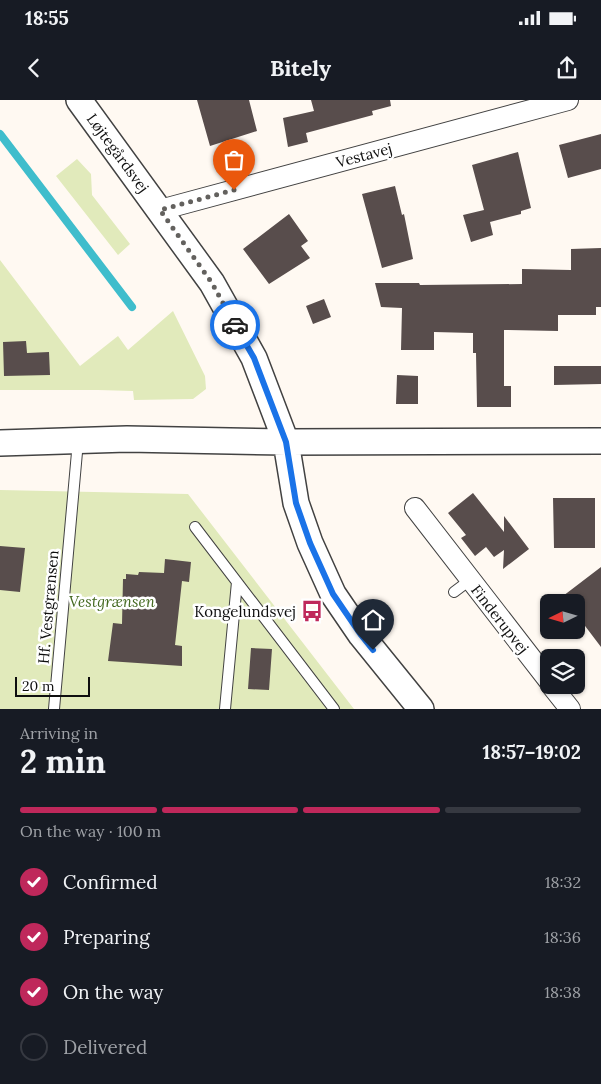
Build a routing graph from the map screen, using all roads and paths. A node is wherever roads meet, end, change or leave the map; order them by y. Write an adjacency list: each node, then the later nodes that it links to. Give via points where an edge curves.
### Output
1 (79, 100): 3 (street, Løjtegårdsvej)
2 (568, 100): 3 (street, Vestavej)
3 (160, 210): 5 (street, Løjtegårdsvej, via 212,283 254,358)
4 (78, 441): 5 (street); 7 (street); 13 (lane, Hf. Vestgrænsen)
5 (286, 442): 6 (street); 16 (street, Løjtegårdsvej, via 296,503 333,594 361,635)
6 (601, 442)
7 (0, 443)
8 (415, 508): 11 (street, Finderupvej, via 462,586)
9 (195, 527): 10 (lane)
10 (237, 582): 14 (lane); 15 (lane)
11 (540, 672)
12 (559, 694): 17 (street)
13 (54, 709)
14 (225, 709)
15 (334, 709)
16 (421, 709)
17 (570, 709)

